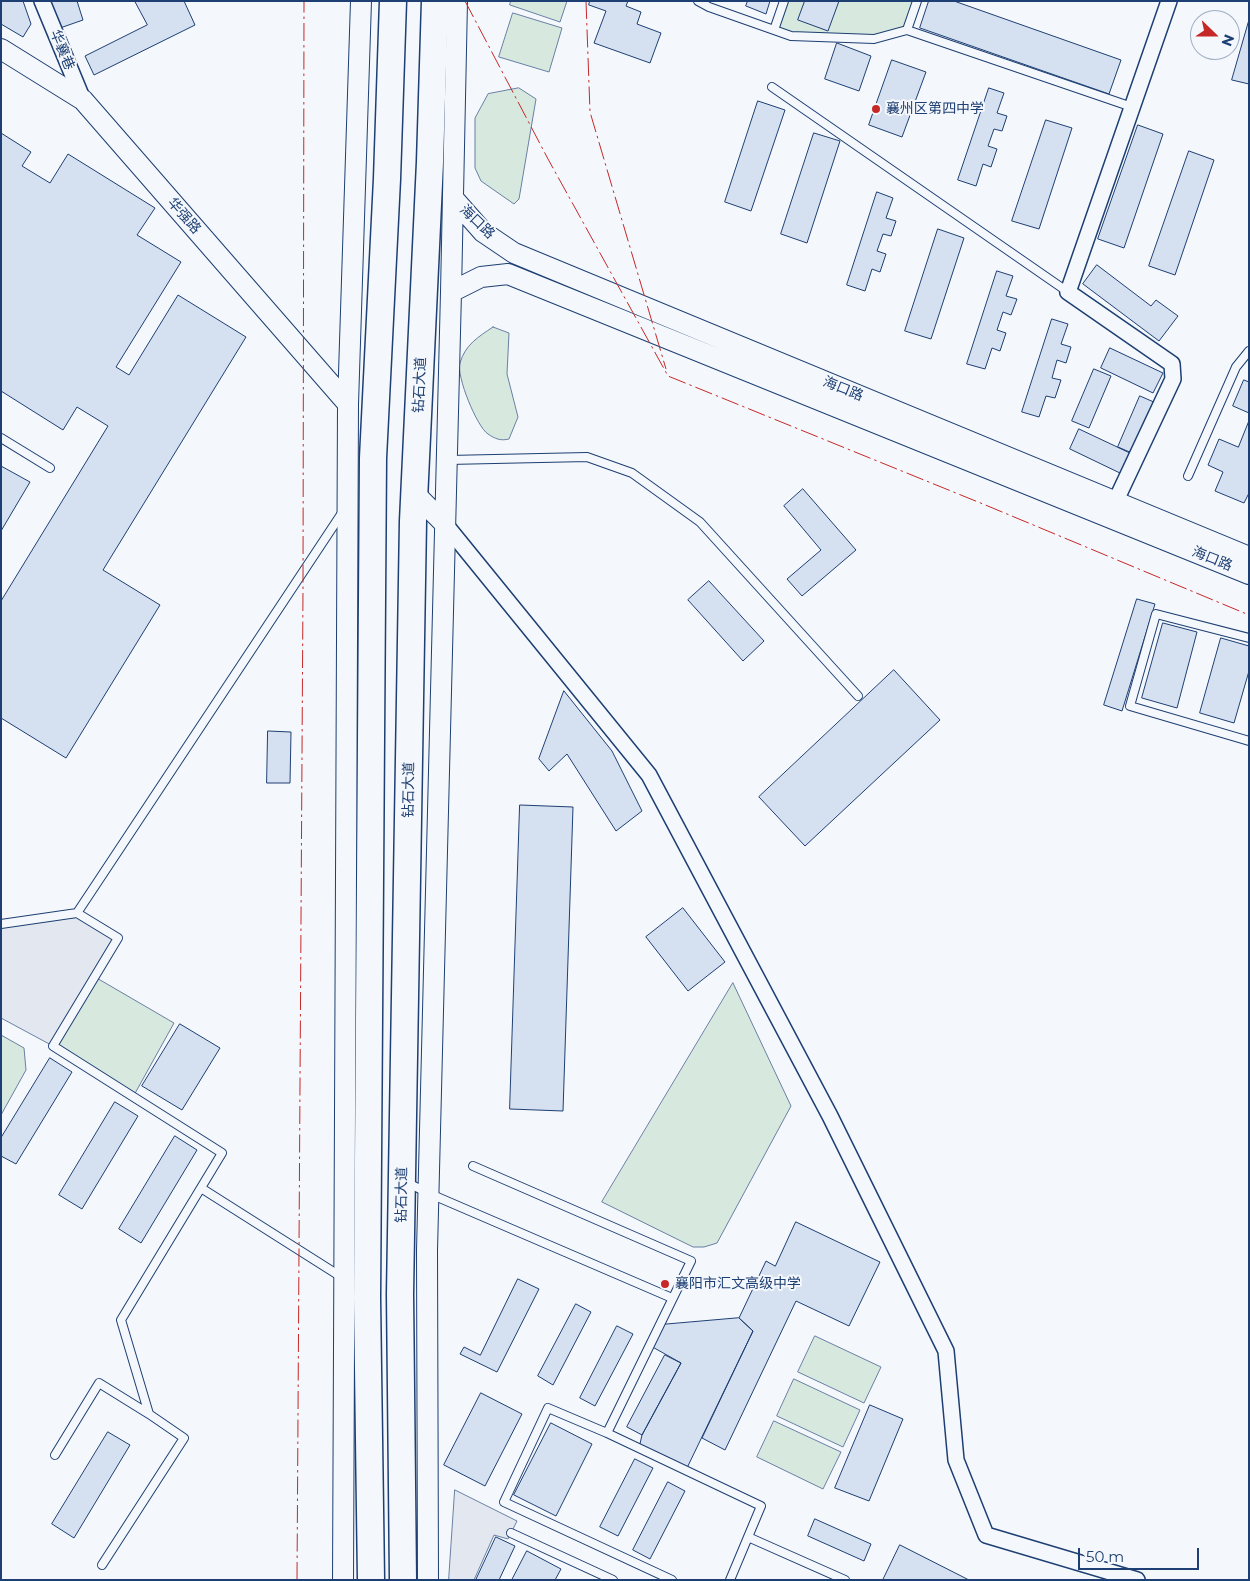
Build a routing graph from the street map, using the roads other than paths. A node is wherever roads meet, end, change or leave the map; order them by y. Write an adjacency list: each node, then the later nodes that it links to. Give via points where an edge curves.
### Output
1 (42, 1): 14 (street, 华襄巷)
2 (361, 1): 20 (street)
3 (393, 1): 21 (highway)
4 (435, 1): 26 (highway, 钻石大道)
5 (457, 1): 16 (street)
6 (698, 1): 10 (lane, via 709,8)
7 (784, 1): 10 (lane)
8 (917, 1): 11 (lane)
9 (1169, 1): 15 (street)
10 (774, 30): 11 (lane, via 791,36 874,39)
11 (907, 30): 15 (lane)
12 (1, 49): 14 (street, 华强路)
13 (772, 87): 18 (lane)
14 (82, 100): 20 (street, 华强路)
15 (1132, 108): 18 (street)
16 (453, 198): 17 (street); 28 (street, 海口路, via 483,232 514,253)
17 (451, 292): 23 (street); 28 (street, 海口路, via 481,276 508,274)
18 (1068, 292): 28 (street, via 1172,364 1173,379)
19 (1249, 351): 25 (lane, via 1236,367)
20 (348, 404): 21 (street); 27 (street)
21 (376, 405): 50 (highway, via 368,1288)
22 (1, 438): 24 (lane)
23 (446, 460): 29 (street); 33 (lane, via 587,457 632,473 700,522)
24 (50, 468)
25 (1188, 476)
26 (414, 493): 29 (street); 38 (highway, 钻石大道)
27 (348, 505): 35 (lane); 41 (street)
28 (1111, 510): 30 (street, 海口路); 31 (street, 海口路)
29 (445, 524): 40 (street); 57 (street, via 649,775 830,1116 946,1351 956,1460 986,1535)
30 (1249, 557)
31 (1249, 574)
32 (1249, 638): 34 (lane, via 1156,614 1130,706)
33 (858, 696)
34 (1249, 741)
35 (77, 913): 36 (lane); 39 (lane, via 118,938 53,1046 222,1153)
36 (1, 924)
37 (473, 1166): 42 (lane, via 691,1260)
38 (402, 1180): 40 (lane); 51 (highway, 钻石大道)
39 (201, 1188): 41 (lane); 43 (lane, via 121,1320)
40 (428, 1193): 42 (lane); 52 (street)
41 (344, 1279): 49 (street)
42 (672, 1298): 44 (lane)
43 (149, 1414): 45 (lane, via 99,1383); 48 (lane, via 184,1438)
44 (607, 1433): 47 (lane, via 761,1506); 54 (lane, via 548,1408 504,1502)
45 (55, 1455)
46 (511, 1532): 53 (lane)
47 (748, 1537): 55 (lane); 56 (lane)
48 (102, 1565)
49 (343, 1580)
50 (371, 1580)
51 (403, 1580)
52 (428, 1580)
53 (613, 1580)
54 (672, 1580)
55 (730, 1580)
56 (845, 1580)
57 (1136, 1580)

